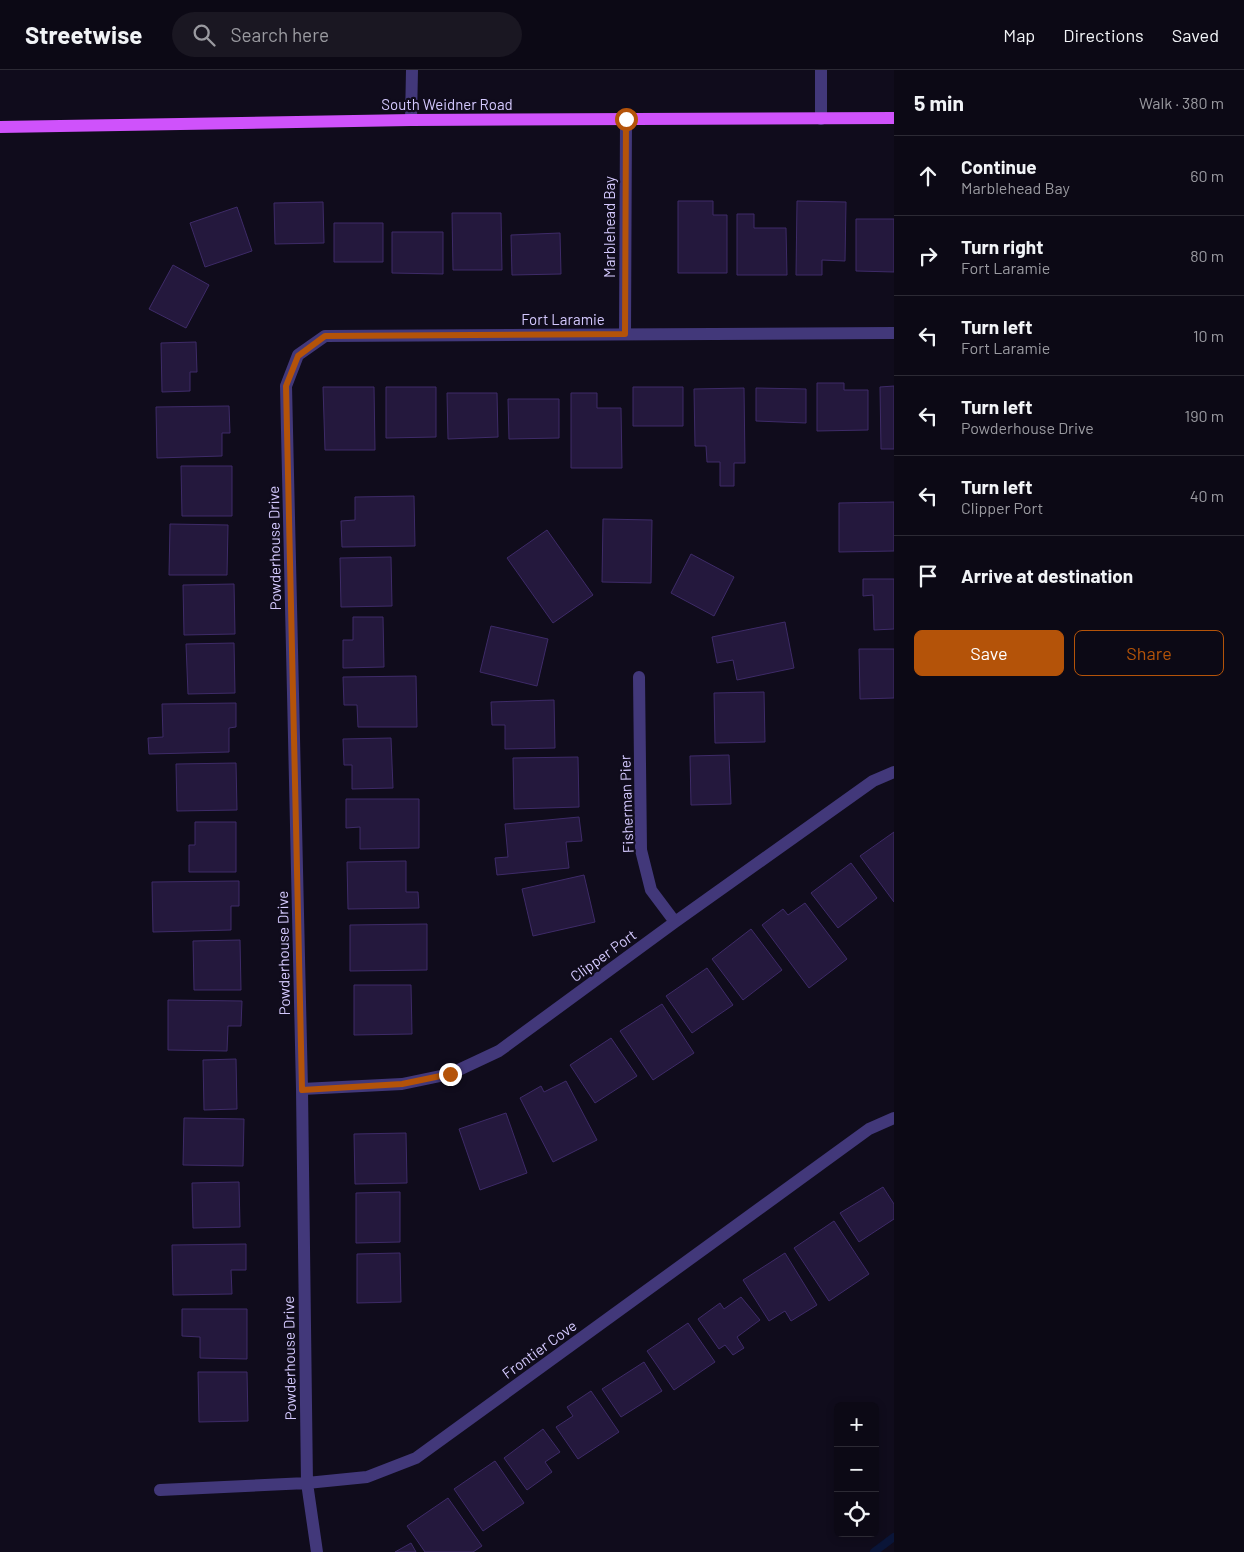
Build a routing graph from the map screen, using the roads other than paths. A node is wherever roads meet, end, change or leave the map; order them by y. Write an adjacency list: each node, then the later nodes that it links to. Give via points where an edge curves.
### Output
1 (412, 70): 6 (street)
2 (821, 70): 3 (street)
3 (821, 118): 4 (main road, South Weidner Road); 5 (main road, South Weidner Road)
4 (894, 118)
5 (626, 119): 6 (main road, South Weidner Road); 9 (street, Marblehead Bay)
6 (411, 120): 7 (main road, South Weidner Road)
7 (0, 127)
8 (894, 333): 9 (street, Fort Laramie)
9 (625, 334): 10 (street, Fort Laramie, via 325,336)
10 (298, 356): 14 (street, Powderhouse Drive, via 286,386)
11 (639, 677): 13 (street, Fisherman Pier, via 641,850 651,890)
12 (894, 772): 13 (street, Clipper Port, via 873,781)
13 (675, 922): 14 (street, Clipper Port, via 499,1051 450,1074 402,1084)
14 (302, 1090): 16 (street, Powderhouse Drive)
15 (894, 1118): 16 (street, Frontier Cove, via 869,1129 416,1458 367,1477)
16 (307, 1483): 17 (street, Frontier Cove); 18 (street, Powderhouse Drive)
17 (160, 1490)
18 (317, 1552)

